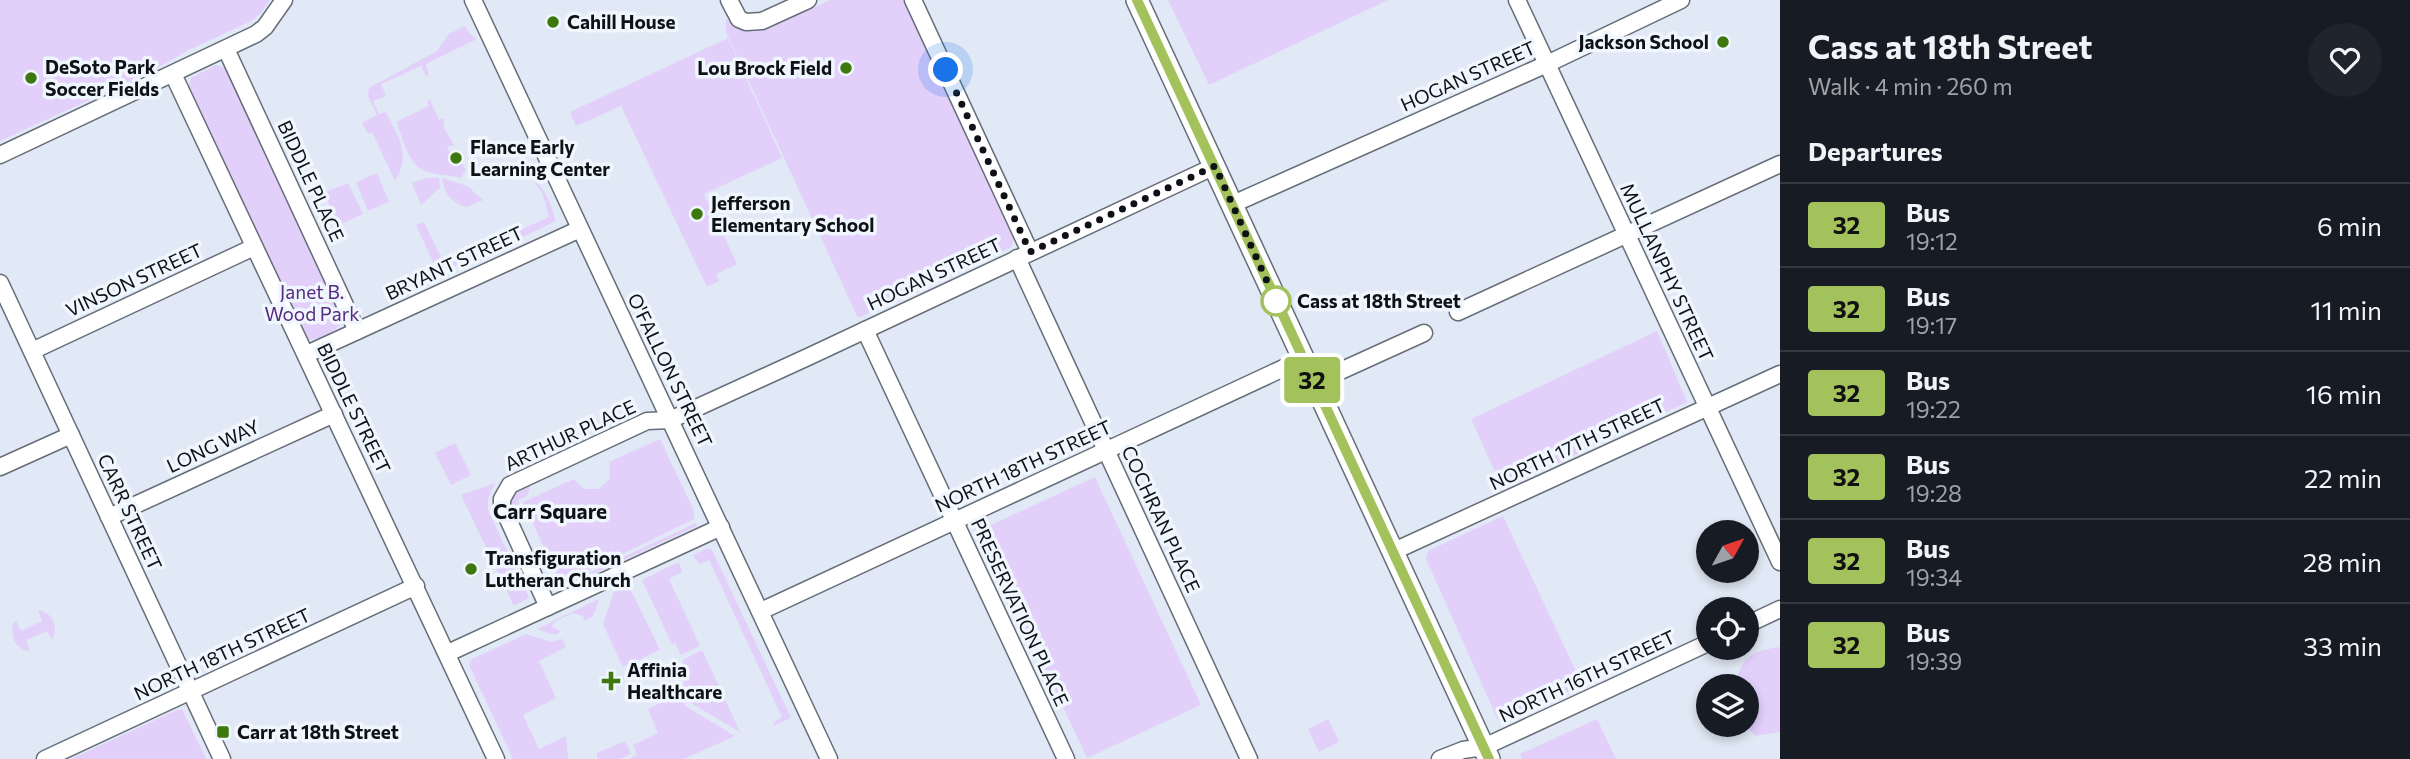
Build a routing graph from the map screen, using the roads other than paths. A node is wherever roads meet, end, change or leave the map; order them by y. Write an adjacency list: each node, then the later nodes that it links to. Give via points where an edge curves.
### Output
1 (284, 0): 9 (street, via 265,27)
2 (473, 0): 16 (street, O'FALLON STREET)
3 (729, 0): 4 (street, via 746,22 762,21)
4 (808, 0)
5 (913, 0): 19 (street, COCHRAN PLACE)
6 (1137, 0): 14 (main road)
7 (1517, 0): 10 (street, MULLANPHY STREET)
8 (1681, 0): 10 (street, HOGAN STREET)
9 (226, 49): 11 (street); 23 (street, BIDDLE PLACE)
10 (1547, 64): 15 (street, HOGAN STREET); 17 (street, MULLANPHY STREET)
11 (173, 74): 12 (street); 18 (street, BIDDLE STREET)
12 (0, 155)
13 (1780, 164): 17 (street)
14 (1215, 166): 15 (main road); 19 (street, HOGAN STREET)
15 (1233, 204): 27 (main road)
16 (580, 229): 23 (street, BRYANT STREET); 32 (street, O'FALLON STREET)
17 (1626, 234): 21 (street); 30 (street, MULLANPHY STREET)
18 (254, 247): 25 (street, VINSON STREET); 26 (street, BIDDLE STREET)
19 (1024, 255): 22 (street, HOGAN STREET); 34 (street, COCHRAN PLACE)
20 (0, 283): 25 (street, CARR STREET)
21 (1458, 312)
22 (865, 330): 32 (street, HOGAN STREET); 37 (street, PRESERVATION PLACE)
23 (358, 331): 26 (street, BRYANT STREET)
24 (1424, 333): 29 (street)
25 (32, 351): 33 (street, CARR STREET)
26 (306, 354): 31 (street, BIDDLE STREET)
27 (1303, 359): 29 (main road); 34 (street, NORTH 18TH STREET)
28 (1780, 374): 30 (street, NORTH 17TH STREET)
29 (1314, 383): 39 (main road)
30 (1707, 407): 39 (street, NORTH 17TH STREET); 40 (street, MULLANPHY STREET)
31 (334, 414): 36 (street, LONG WAY); 41 (street, BIDDLE STREET)
32 (670, 420): 38 (street, O'FALLON STREET); 42 (street, ARTHUR PLACE, via 647,421 510,485 502,506)
33 (71, 435): 35 (street); 36 (street, CARR STREET)
34 (1106, 451): 37 (street, NORTH 18TH STREET); 55 (street, COCHRAN PLACE)
35 (0, 467)
36 (109, 517): 48 (street, CARR STREET)
37 (954, 521): 44 (street, NORTH 18TH STREET); 54 (street, PRESERVATION PLACE)
38 (721, 527): 42 (street); 44 (street, O'FALLON STREET)
39 (1392, 552): 49 (main road)
40 (1780, 562)
41 (416, 586): 47 (street, BIDDLE STREET); 48 (street, NORTH 18TH STREET)
42 (548, 607): 47 (street)
43 (1780, 609): 45 (street)
44 (761, 611): 53 (street, O'FALLON STREET)
45 (1759, 619)
46 (1696, 649): 49 (street, NORTH 16TH STREET)
47 (448, 653): 52 (street, BIDDLE STREET)
48 (190, 691): 50 (street, NORTH 18TH STREET); 51 (street, CARR STREET)
49 (1482, 755): 56 (street, NORTH 16TH STREET, via 1463,750)
50 (46, 759)
51 (222, 759)
52 (496, 759)
53 (829, 759)
54 (1066, 759)
55 (1249, 759)
56 (1440, 759)

